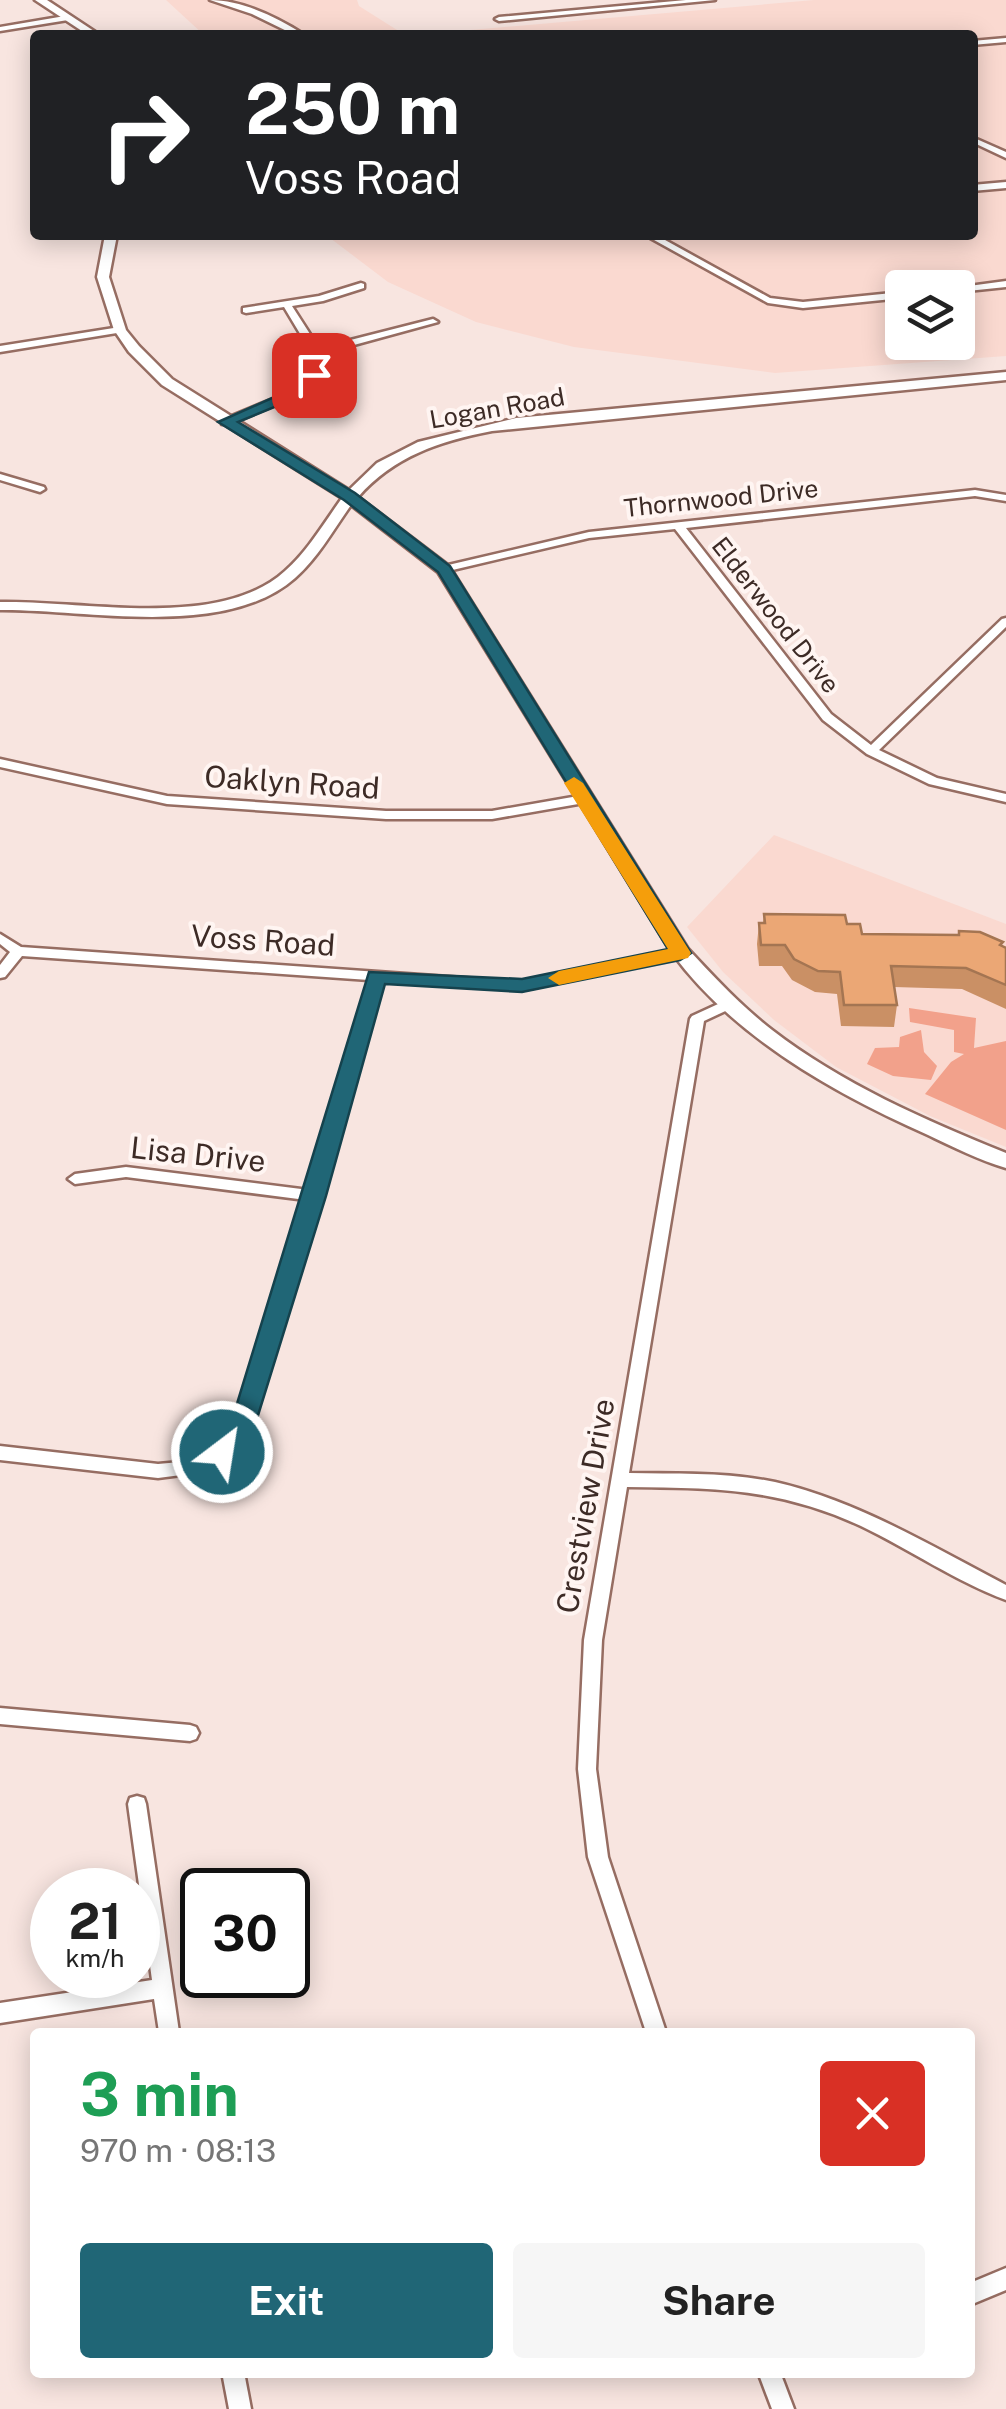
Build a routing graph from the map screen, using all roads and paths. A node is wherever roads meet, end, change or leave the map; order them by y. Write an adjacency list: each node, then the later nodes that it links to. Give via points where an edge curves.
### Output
1 (40, 0): 5 (main road)
2 (214, 0): 9 (street)
3 (711, 0): 4 (street)
4 (630, 3): 6 (street)
5 (65, 18): 7 (street); 8 (main road)
6 (498, 19)
7 (0, 29)
8 (86, 30)
9 (290, 30)
10 (1006, 40): 11 (street)
11 (978, 43)
12 (978, 141): 13 (street)
13 (1006, 154)
14 (1006, 184): 15 (street)
15 (978, 187)
16 (110, 240): 25 (main road, via 103,277)
17 (657, 240): 21 (street, via 768,300 804,304)
18 (1006, 284): 20 (street)
19 (361, 286): 22 (street)
20 (975, 287)
21 (885, 297)
22 (287, 304): 23 (street); 27 (street)
23 (246, 310)
24 (433, 322): 27 (street)
25 (120, 330): 26 (street); 29 (main road, via 167,382)
26 (0, 349)
27 (316, 352): 29 (street, via 314,375 293,394)
28 (1006, 376): 32 (main road, Logan Road, via 476,429 438,436 390,460)
29 (226, 422): 32 (main road)
30 (0, 477): 31 (street)
31 (40, 489)
32 (350, 496): 35 (main road); 36 (main road, Logan Road, via 302,564 268,591 215,608)
33 (1006, 498): 34 (street, Thornwood Drive, via 975,493)
34 (678, 525): 35 (street, Thornwood Drive, via 589,535); 38 (street, Elderwood Drive, via 827,717)
35 (444, 569): 41 (main road)
36 (0, 606)
37 (1006, 621): 38 (street)
38 (871, 751): 40 (street, Elderwood Drive, via 933,781)
39 (0, 763): 41 (street, Oaklyn Road, via 167,800 386,815 492,816)
40 (1006, 798)
41 (584, 799): 44 (main road)
42 (0, 938): 43 (street)
43 (18, 950): 45 (street); 46 (street, Voss Road)
44 (680, 953): 46 (street, Voss Road, via 522,986); 47 (main road)
45 (0, 974)
46 (377, 977): 50 (street)
47 (730, 1004): 48 (main road, via 836,1080); 52 (street, Crestview Drive, via 697,1019)
48 (1006, 1161)
49 (75, 1179): 50 (street, Lisa Drive, via 126,1172)
50 (315, 1196): 51 (street, via 238,1438 206,1466 158,1470)
51 (0, 1453)
52 (622, 1480): 53 (street, via 718,1482 830,1505); 60 (street, Crestview Drive, via 593,1640 587,1769 598,1857)
53 (1006, 1593)
54 (0, 1716): 55 (street)
55 (190, 1733)
56 (136, 1804): 57 (street)
57 (161, 1988): 58 (street); 59 (street)
58 (0, 2013)
59 (168, 2028)
60 (655, 2028)
61 (1006, 2279): 62 (street)
62 (975, 2292)
63 (234, 2378): 65 (street)
64 (776, 2378): 66 (street)
65 (240, 2409)
66 (783, 2409)

